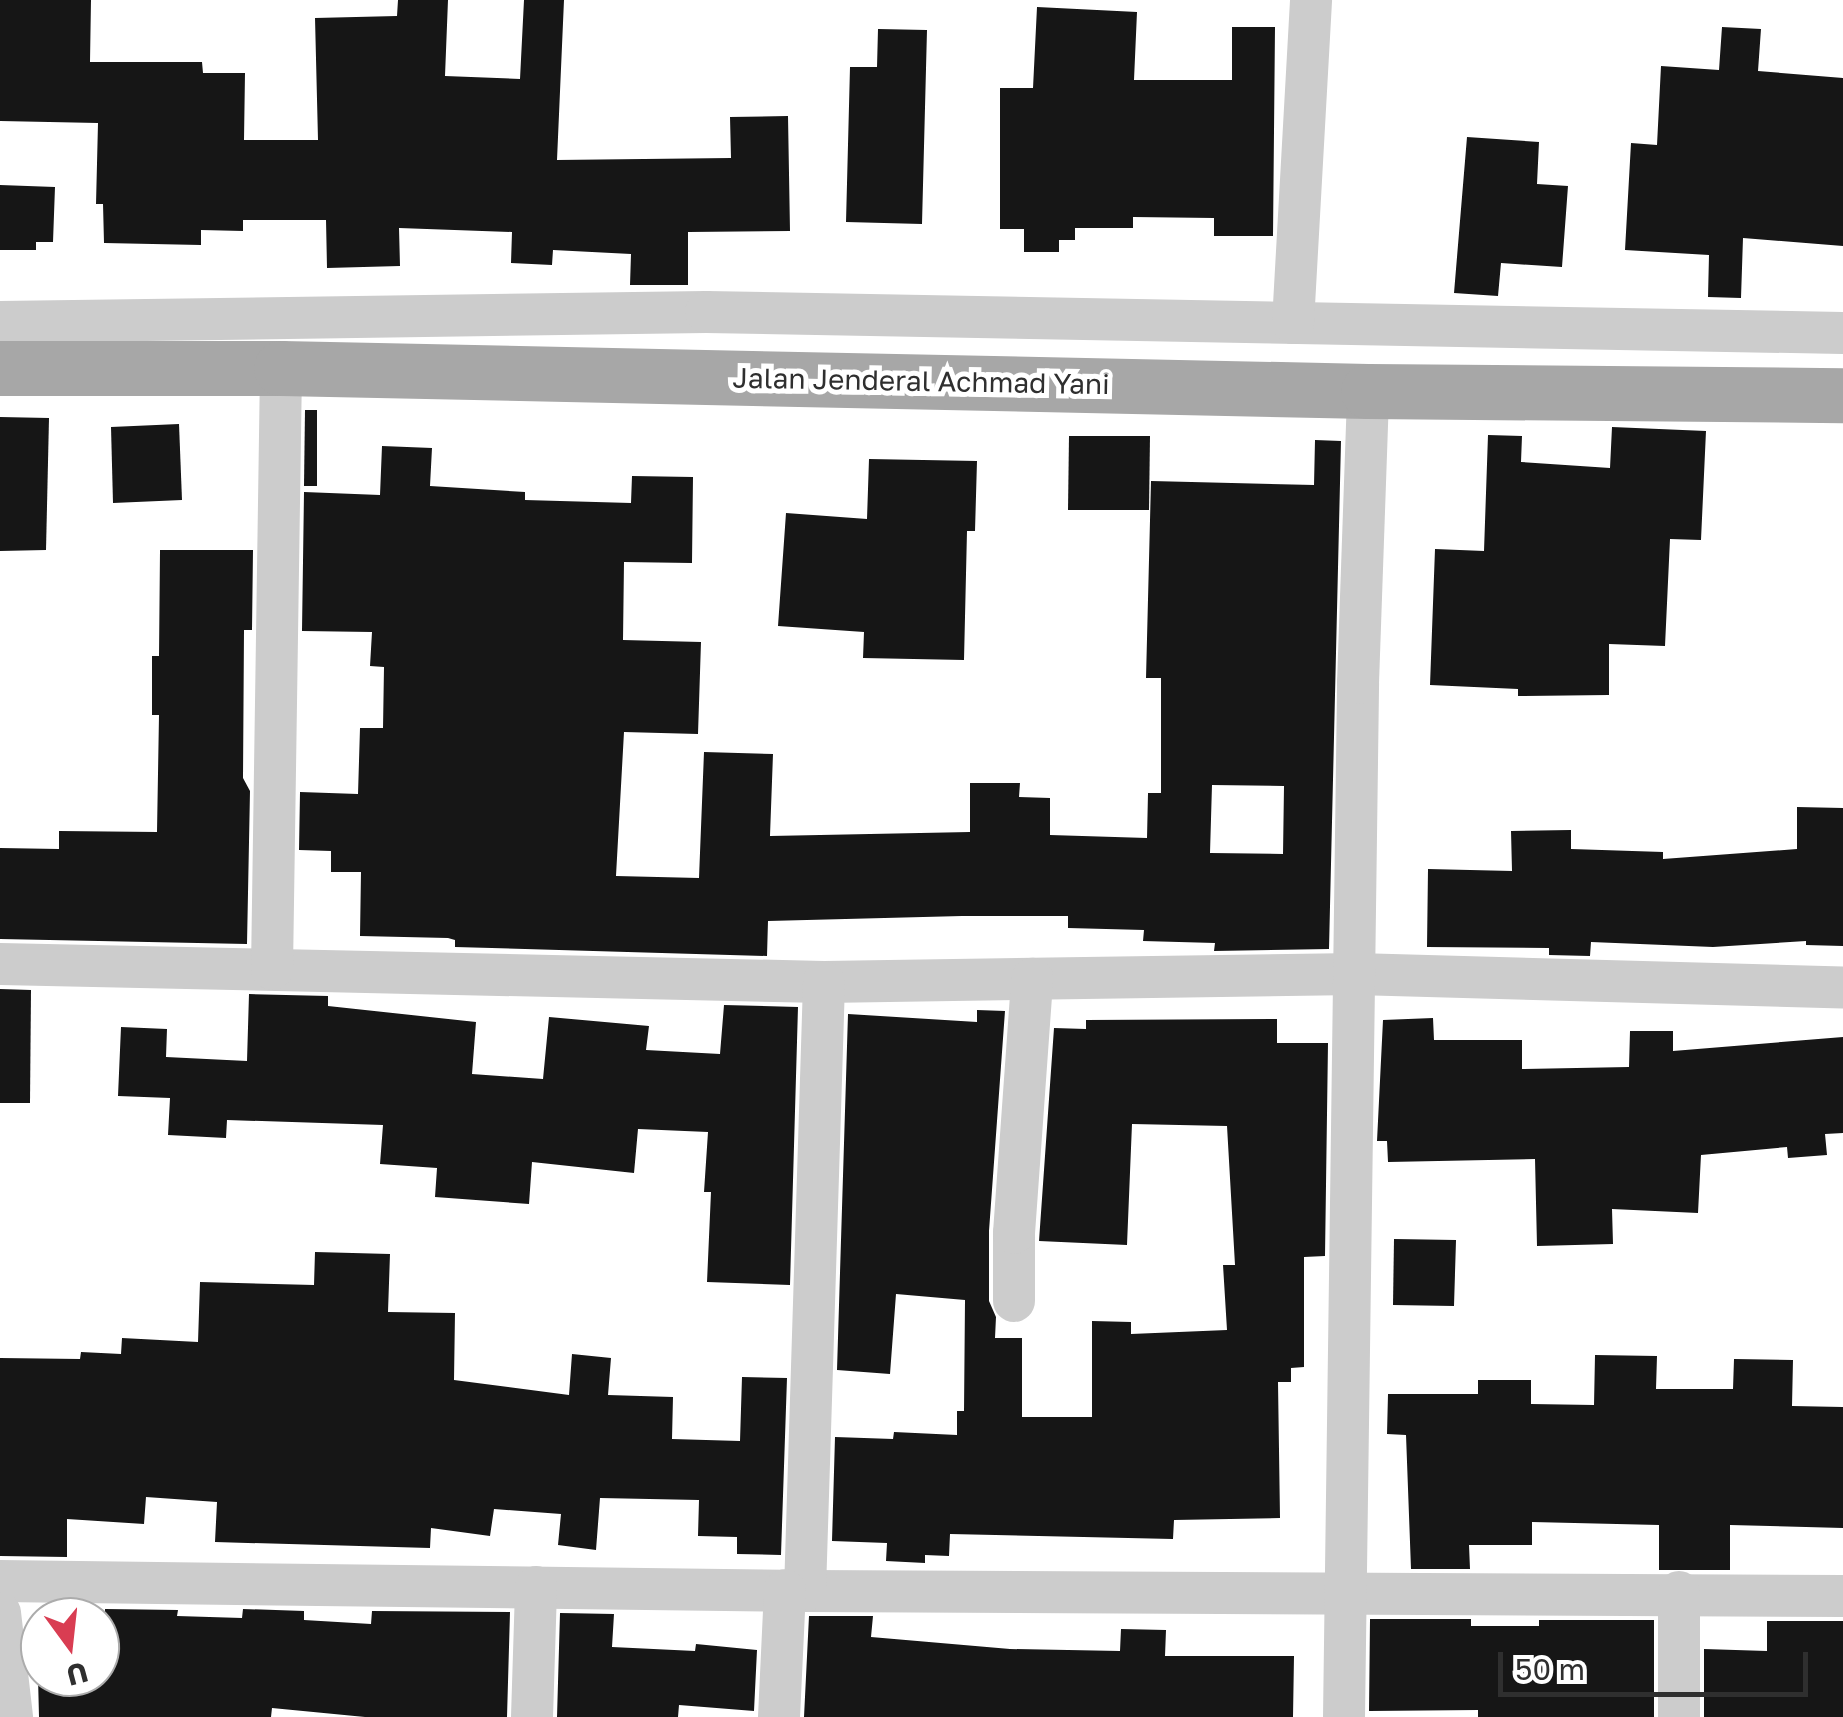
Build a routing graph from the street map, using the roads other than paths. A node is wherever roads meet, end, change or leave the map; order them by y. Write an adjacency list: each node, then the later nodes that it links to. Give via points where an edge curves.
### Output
1 (1311, 0): 3 (street)
2 (0, 322): 3 (street, via 706,312)
3 (1293, 323): 4 (street)
4 (1843, 333)
5 (0, 368): 6 (main road, Jalan Jenderal Achmad Yani)
6 (281, 368): 7 (main road, Jalan Jenderal Achmad Yani); 10 (street)
7 (1368, 391): 8 (main road, Jalan Jenderal Achmad Yani); 11 (street)
8 (1843, 395)
9 (0, 964): 10 (street)
10 (272, 970): 13 (street)
11 (1356, 974): 12 (street); 14 (street); 20 (street)
12 (1032, 979): 13 (street); 15 (street)
13 (824, 982): 18 (street)
14 (1843, 988)
15 (1014, 1301)
16 (0, 1581): 17 (street)
17 (536, 1588): 18 (street); 24 (street)
18 (795, 1590): 20 (street); 25 (street)
19 (1679, 1592): 20 (street); 21 (street); 27 (street)
20 (1343, 1595): 26 (street)
21 (1843, 1596)
22 (0, 1613): 23 (street)
23 (12, 1717)
24 (532, 1717)
25 (779, 1717)
26 (1344, 1717)
27 (1679, 1717)

